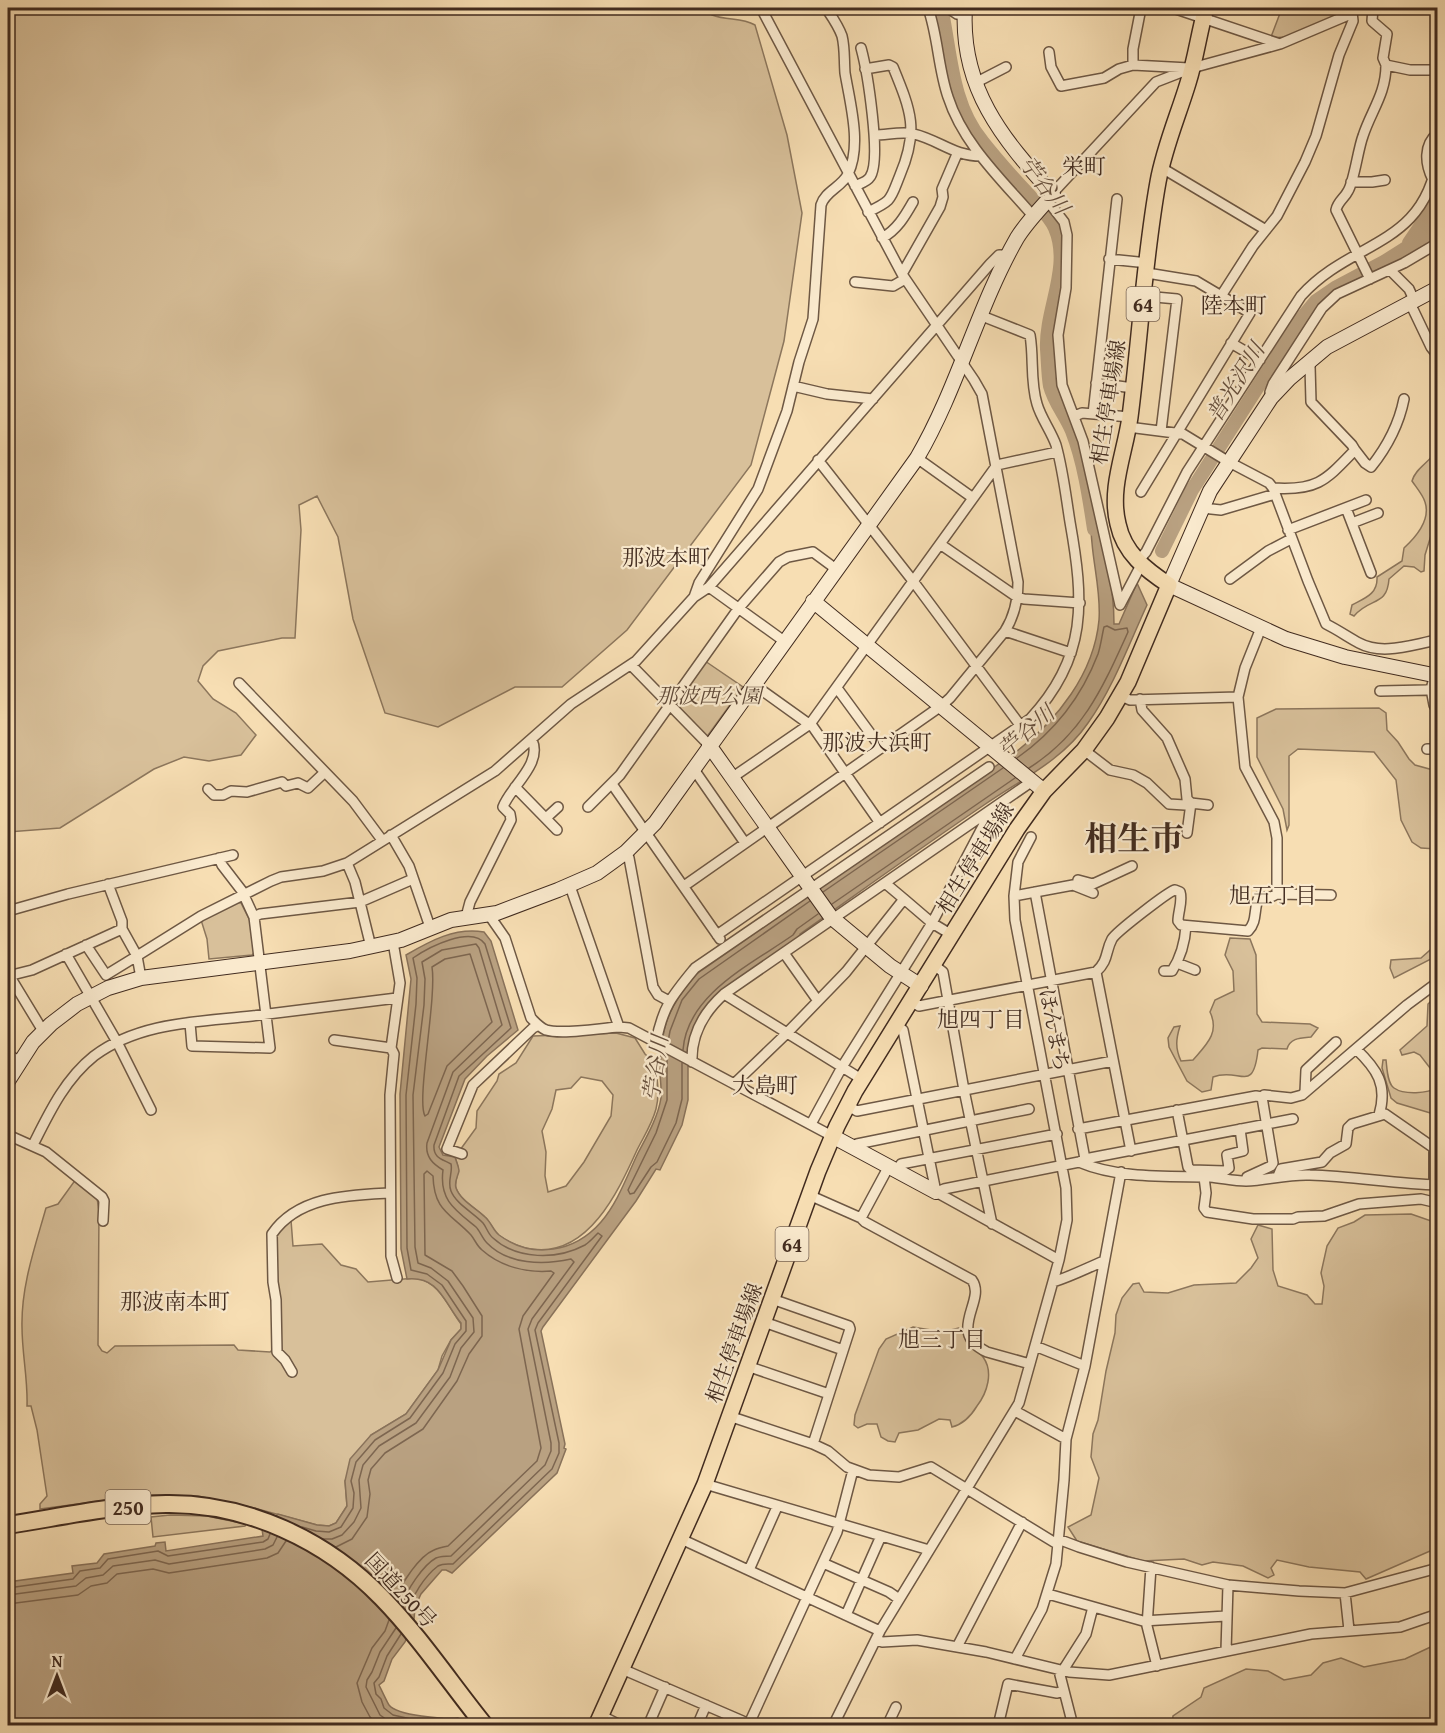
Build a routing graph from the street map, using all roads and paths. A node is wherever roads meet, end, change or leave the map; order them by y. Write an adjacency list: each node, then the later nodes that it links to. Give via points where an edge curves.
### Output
1 (761, 8): 28 (street)
2 (826, 8): 28 (street, via 837,23 843,43 853,125)
3 (928, 8): 26 (street, via 946,94 959,125)
4 (948, 8): 9 (street, via 957,14)
5 (1141, 8): 14 (street)
6 (1173, 8): 10 (street)
7 (1372, 8): 15 (street, via 1372,21 1387,34 1383,58)
8 (1353, 10): 11 (street); 38 (street, via 1353,21 1312,145 1284,205)
9 (965, 11): 20 (street, via 966,47)
10 (1205, 13): 11 (street); 17 (main road, 相生停車場線 / 64)
11 (1280, 44): 17 (street)
12 (861, 48): 18 (street)
13 (1049, 52): 14 (street, via 1051,67 1061,86 1104,78)
14 (1133, 65): 17 (street)
15 (1386, 65): 19 (street); 31 (street, via 1386,77 1363,135)
16 (1006, 67): 20 (street)
17 (1192, 68): 27 (main road, 相生停車場線 / 64); 33 (street, via 1156,82)
18 (865, 69): 22 (street, via 893,67 911,119); 23 (street)
19 (1437, 70)
20 (975, 83): 33 (street, via 989,115)
21 (1437, 133): 30 (street, via 1426,154)
22 (912, 134): 23 (street); 24 (street); 36 (street, via 908,158 894,194 889,202)
23 (875, 135): 32 (street, via 872,175)
24 (957, 154): 26 (street); 46 (street, via 939,207)
25 (1437, 155): 30 (street)
26 (981, 156): 37 (street)
27 (1161, 169): 38 (street); 44 (main road, 相生停車場線 / 64)
28 (848, 175): 32 (street); 61 (street, via 821,205 813,319)
29 (1385, 180): 31 (street)
30 (1433, 180): 42 (street, via 1423,203 1407,222)
31 (1351, 182): 42 (street, via 1336,210)
32 (855, 186): 36 (street)
33 (1048, 198): 37 (street); 67 (street, via 1064,222 1067,235 1066,288 1057,346 1062,385)
34 (1117, 199): 43 (street)
35 (914, 202): 39 (street, via 891,233)
36 (868, 212): 39 (street)
37 (1034, 215): 41 (street)
38 (1266, 230): 51 (street)
39 (882, 238): 46 (street)
40 (1435, 249): 45 (street)
41 (1008, 255): 53 (street); 54 (street, via 999,255)
42 (1360, 257): 47 (street); 57 (street, via 1323,274 1310,286)
43 (1109, 259): 44 (street); 60 (street)
44 (1147, 268): 50 (main road, 相生停車場線 / 64); 51 (street, via 1196,281)
45 (1390, 270): 47 (street); 52 (street, via 1408,289)
46 (903, 277): 48 (street, via 893,286); 54 (street)
47 (1370, 277): 63 (street, via 1337,294 1322,308 1273,384)
48 (855, 282)
49 (1437, 288): 52 (street)
50 (1144, 296): 62 (main road, 相生停車場線 / 64); 69 (street, via 1177,299)
51 (1221, 296): 55 (street, via 1250,313)
52 (1412, 301): 56 (street); 58 (street, via 1327,347)
53 (982, 316): 59 (street); 73 (street, via 1030,335 1036,402)
54 (936, 326): 59 (street); 64 (street)
55 (1232, 343): 57 (street); 70 (street)
56 (1437, 356)
57 (1260, 360): 71 (street)
58 (1306, 363): 63 (street); 72 (street, via 1310,366 1311,402)
59 (962, 364): 74 (street); 77 (street, via 982,394)
60 (1096, 383): 62 (street); 66 (street)
61 (793, 386): 64 (street); 96 (street, via 758,489)
62 (1133, 388): 68 (main road, 相生停車場線 / 64)
63 (1271, 398): 76 (street)
64 (873, 399): 75 (street)
65 (1404, 399): 72 (street, via 1384,450 1371,467)
66 (1093, 414): 67 (street); 68 (street)
67 (1075, 416): 89 (street, via 1120,605)
68 (1129, 422): 69 (street); 89 (main road, 相生停車場線 / 64, via 1116,481 1116,514 1125,543)
69 (1161, 430): 70 (street)
70 (1178, 432): 71 (street); 79 (street)
71 (1204, 447): 76 (street); 89 (street)
72 (1355, 450): 78 (street, via 1316,485)
73 (1057, 452): 77 (street); 99 (street, via 1075,548)
74 (917, 459): 80 (street); 86 (street)
75 (818, 460): 86 (street); 95 (street)
76 (1227, 461): 78 (street, via 1269,483); 82 (street)
77 (997, 465): 80 (street); 97 (street, via 1018,582)
78 (1274, 491): 82 (street, via 1221,510); 87 (street)
79 (1141, 492)
80 (973, 498): 88 (street)
81 (1366, 500): 83 (street)
82 (1203, 508): 94 (street)
83 (1346, 508): 85 (street); 87 (street)
84 (1378, 513): 85 (street)
85 (1352, 523): 91 (street)
86 (870, 525): 90 (street); 93 (street)
87 (1290, 535): 92 (street); 103 (street, via 1326,624 1370,648 1394,649)
88 (940, 544): 93 (street); 97 (street)
89 (1139, 563): 94 (main road, 相生停車場線 / 64)
90 (836, 569): 98 (street); 100 (street, via 813,552 788,557 778,562)
91 (1371, 573)
92 (1230, 579)
93 (913, 581): 105 (street); 108 (street)
94 (1169, 585): 101 (street); 114 (main road, 相生停車場線 / 64)
95 (709, 587): 96 (street); 100 (street)
96 (694, 597): 107 (street)
97 (1017, 597): 99 (street); 102 (street)
98 (813, 601): 104 (street); 105 (street)
99 (1080, 603): 106 (street)
100 (738, 609): 104 (street); 117 (street)
101 (1261, 628): 109 (street, via 1314,648); 115 (street)
102 (1005, 631): 106 (street); 108 (street)
103 (1437, 640)
104 (784, 641): 111 (street)
105 (868, 645): 112 (street); 118 (street)
106 (1071, 653): 121 (street, via 1054,690)
107 (631, 665): 117 (street); 122 (street, via 577,699)
108 (977, 667): 118 (street); 121 (street)
109 (1435, 680): 113 (street, via 1428,690); 119 (street)
110 (239, 683): 131 (street)
111 (753, 684): 120 (street); 123 (street)
112 (837, 688): 120 (street); 125 (street)
113 (1380, 691)
114 (1120, 696): 116 (street); 128 (main road, 相生停車場線 / 64)
115 (1238, 698): 116 (street); 169 (street, via 1245,767 1275,822)
116 (1140, 699): 139 (street, via 1142,710 1167,738 1185,779)
117 (670, 704): 123 (street); 135 (street)
118 (941, 706): 124 (street); 125 (street)
119 (1437, 712)
120 (810, 724): 132 (street); 133 (street)
121 (1020, 725): 124 (street)
122 (532, 740): 136 (street, via 532,758 525,776); 151 (street, via 495,771)
123 (709, 745): 130 (street); 133 (street)
124 (990, 746): 134 (street); 145 (street)
125 (881, 748): 132 (street)
126 (1426, 749): 127 (street)
127 (1437, 749)
128 (1084, 750): 138 (main road, 相生停車場線 / 64); 139 (street, via 1110,770 1147,783 1169,804)
129 (989, 767): 163 (street)
130 (693, 768): 148 (street); 152 (street)
131 (325, 772): 137 (street, via 308,788 282,782 223,795 214,795); 151 (street)
132 (845, 773): 145 (street); 146 (street)
133 (733, 777): 146 (street)
134 (1030, 780): 138 (street); 143 (street)
135 (612, 784): 142 (street); 148 (street)
136 (515, 787): 144 (street); 178 (street, via 503,807 511,820)
137 (208, 789)
138 (1044, 791): 154 (main road, 相生停車場線 / 64)
139 (1190, 802): 140 (street); 149 (street)
140 (1208, 805)
141 (558, 807): 144 (street)
142 (588, 807)
143 (992, 808): 161 (street); 180 (street)
144 (546, 818): 147 (street)
145 (880, 823): 163 (street)
146 (768, 827): 152 (street); 163 (street)
147 (557, 830)
148 (646, 832): 153 (street); 166 (street)
149 (1187, 833)
150 (1031, 837): 157 (street)
151 (386, 838): 158 (street); 160 (street, via 409,866)
152 (745, 843): 166 (street)
153 (626, 852): 165 (street); 211 (street, via 652,987)
154 (1002, 853): 157 (street); 184 (main road, 相生停車場線 / 64)
155 (233, 855): 156 (street)
156 (219, 858): 162 (street); 171 (street)
157 (1018, 862): 173 (street, ほんまち)
158 (347, 863): 171 (street, via 312,874 281,877); 174 (street)
159 (1132, 866): 164 (street, via 1093,884 1077,880)
160 (413, 879): 174 (street); 182 (street)
161 (885, 883): 172 (street); 179 (street)
162 (108, 884): 175 (street); 183 (street)
163 (808, 885): 179 (street); 185 (street); 188 (street)
164 (1073, 885): 167 (street); 168 (street)
165 (570, 886): 176 (street); 218 (street)
166 (684, 886): 185 (street)
167 (1035, 892): 173 (street); 203 (street)
168 (1093, 893)
169 (1277, 894): 170 (street); 181 (street, via 1259,897 1254,925 1248,931)
170 (1331, 895)
171 (242, 896): 177 (street); 193 (street)
172 (904, 899): 180 (street); 190 (street)
173 (1014, 899): 205 (street, ほんまち, via 1017,937)
174 (360, 902): 177 (street); 189 (street)
175 (8, 911)
176 (489, 915): 178 (street); 216 (street, via 505,938)
177 (254, 917): 194 (street)
178 (466, 917): 182 (street)
179 (832, 918): 190 (street); 191 (street)
180 (932, 923): 184 (street); 200 (street)
181 (1186, 926): 195 (street); 199 (street, via 1178,921 1180,892 1170,891 1114,936 1104,964)
182 (430, 927): 186 (street)
183 (122, 929): 187 (street); 193 (street)
184 (952, 934): 196 (main road, 相生停車場線 / 64)
185 (717, 935): 188 (street)
186 (393, 942): 189 (street); 209 (street, via 400,983)
187 (86, 945): 192 (street); 193 (street, via 106,975)
188 (726, 946): 211 (street, via 695,968)
189 (371, 947): 194 (street)
190 (867, 947): 200 (street); 212 (street)
191 (784, 953): 207 (street); 212 (street)
192 (66, 954): 201 (street); 208 (street)
193 (137, 956): 202 (street)
194 (260, 963): 202 (street); 214 (street)
195 (1177, 963): 197 (street); 198 (street, via 1172,970)
196 (934, 965): 206 (main road, 相生停車場線 / 64); 210 (street, via 943,972)
197 (1195, 970)
198 (1164, 971)
199 (1096, 972): 203 (street); 229 (street)
200 (902, 974): 206 (street); 230 (street)
201 (8, 976): 219 (street)
202 (141, 978): 208 (street)
203 (1050, 981): 205 (street); 231 (street)
204 (1437, 982): 226 (street)
205 (1028, 985): 210 (street); 232 (street, ほんまち)
206 (921, 986): 213 (main road, 相生停車場線 / 64)
207 (724, 994): 220 (street); 228 (street, via 701,1023)
208 (91, 996): 219 (street); 222 (street)
209 (397, 998): 214 (street); 225 (street)
210 (948, 1000): 213 (street, via 919,1006); 236 (street)
211 (669, 1001): 224 (street, via 659,1026)
212 (818, 1001): 220 (street)
213 (912, 1002): 217 (main road, 相生停車場線 / 64)
214 (266, 1014): 215 (street); 215 (street, via 270,1048 192,1046)
215 (190, 1023): 222 (street, via 150,1029)
216 (537, 1026): 218 (street, via 559,1031); 262 (street, via 472,1085 447,1149)
217 (897, 1026): 233 (main road, 相生停車場線 / 64); 239 (street, via 903,1030)
218 (619, 1027): 224 (street)
219 (43, 1031): 227 (street)
220 (787, 1033): 230 (street); 235 (street)
221 (334, 1040): 225 (street)
222 (117, 1041): 242 (street); 257 (street, via 71,1078)
223 (1336, 1042): 237 (street, via 1306,1070)
224 (658, 1043): 228 (street)
225 (391, 1048): 274 (street, via 394,1054)
226 (1356, 1049): 237 (street); 244 (street, via 1373,1066 1379,1080 1383,1103)
227 (14, 1058): 234 (street)
228 (690, 1061): 235 (street)
229 (1113, 1061): 231 (street); 245 (street)
230 (842, 1067): 233 (street); 248 (street)
231 (1067, 1070): 232 (street); 250 (street)
232 (1045, 1074): 236 (street); 253 (street, ほんまち)
233 (863, 1080): 240 (main road, 相生停車場線 / 64)
234 (8, 1081)
235 (734, 1084): 248 (street)
236 (964, 1090): 239 (street); 247 (street)
237 (1305, 1092): 238 (street, via 1298,1097)
238 (1262, 1097): 243 (street); 249 (street)
239 (917, 1099): 240 (street, via 857,1111); 251 (street)
240 (848, 1106): 255 (main road, 相生停車場線 / 64)
241 (1029, 1109): 247 (street)
242 (151, 1110)
243 (1177, 1110): 245 (street); 256 (street)
244 (1379, 1115): 258 (street, via 1385,1114); 268 (street, via 1348,1128 1346,1144 1323,1162 1281,1169)
245 (1125, 1119): 250 (street); 261 (street)
246 (1293, 1119): 249 (street)
247 (970, 1121): 251 (street); 260 (street)
248 (810, 1124): 255 (street)
249 (1267, 1124): 252 (street); 271 (street, via 1273,1163)
250 (1078, 1129): 264 (street)
251 (924, 1130): 259 (street, via 857,1144); 263 (street)
252 (1240, 1130): 256 (street); 256 (street, via 1244,1151 1227,1155 1229,1168 1225,1171 1191,1170)
253 (1057, 1134): 260 (street); 265 (street, ほんまち)
254 (8, 1135): 257 (street)
255 (832, 1136): 259 (street); 275 (main road, 相生停車場線 / 64)
256 (1183, 1141): 261 (street)
257 (33, 1145): 278 (street, via 102,1197)
258 (1436, 1147): 272 (street)
259 (854, 1148): 266 (street)
260 (976, 1150): 263 (street); 270 (street)
261 (1131, 1151): 264 (street)
262 (462, 1154)
263 (929, 1158): 266 (street); 273 (street)
264 (1082, 1161): 265 (street); 267 (street)
265 (1062, 1164): 270 (street); 280 (street, ほんまち, via 1068,1203)
266 (893, 1168): 273 (street); 277 (street)
267 (1121, 1172): 269 (street); 281 (street)
268 (1278, 1176): 271 (street); 272 (street)
269 (1204, 1177): 271 (street); 276 (street, via 1207,1212 1253,1219 1324,1216 1359,1204 1421,1200)
270 (982, 1181): 273 (street); 279 (street)
271 (1246, 1181)
272 (1436, 1185)
273 (936, 1192): 279 (street)
274 (389, 1193): 282 (street, via 391,1256); 291 (street, via 336,1197 314,1203 290,1217 273,1234 277,1352)
275 (809, 1195): 277 (street); 284 (main road, 相生停車場線 / 64)
276 (1437, 1203)
277 (861, 1218): 288 (street, via 972,1280 976,1291 967,1328 973,1340 987,1352)
278 (103, 1221)
279 (992, 1224): 280 (street)
280 (1059, 1260): 283 (street, ほんまち)
281 (1104, 1261): 283 (street); 290 (street)
282 (397, 1278)
283 (1053, 1282): 286 (street, ほんまち)
284 (772, 1299): 285 (main road, 相生停車場線 / 64); 287 (street, via 849,1326)
285 (764, 1322): 287 (street); 289 (main road, 相生停車場線 / 64)
286 (1035, 1346): 288 (street, ほんまち); 290 (street)
287 (843, 1350): 292 (street)
288 (1030, 1364): 293 (street, ほんまち)
289 (747, 1366): 292 (street); 294 (main road, 相生停車場線 / 64)
290 (1085, 1366): 295 (street)
291 (292, 1372)
292 (829, 1394): 296 (street)
293 (1015, 1411): 295 (street); 299 (street, ほんまち)
294 (729, 1416): 296 (street); 298 (main road, 相生停車場線 / 64)
295 (1065, 1439): 306 (street)
296 (813, 1444): 297 (street)
297 (854, 1470): 299 (street, via 898,1477 932,1467); 302 (street)
298 (705, 1484): 300 (street); 305 (main road, 相生停車場線 / 64)
299 (967, 1488): 301 (street); 307 (street, ほんまち)
300 (777, 1507): 302 (street); 311 (street)
301 (1022, 1522): 306 (street); 325 (street)
302 (840, 1524): 304 (street); 308 (street)
303 (8, 1525): 336 (highway, 国道250号 / 250, via 168,1504 248,1516 300,1536 342,1562 383,1599)
304 (881, 1536): 307 (street); 312 (street)
305 (681, 1539): 311 (street); 329 (main road, 相生停車場線 / 64)
306 (1058, 1541): 309 (street); 315 (street)
307 (929, 1550): 317 (street, ほんまち)
308 (823, 1563): 312 (street); 316 (street)
309 (1151, 1567): 313 (street); 322 (street)
310 (1437, 1568): 314 (street)
311 (748, 1570): 316 (street)
312 (862, 1580): 317 (street); 320 (street)
313 (1228, 1585): 314 (street); 321 (street)
314 (1345, 1593): 323 (street)
315 (1048, 1594): 318 (street); 327 (street)
316 (807, 1597): 320 (street); 340 (street)
317 (899, 1599): 324 (street, ほんまち)
318 (1093, 1607): 322 (street); 330 (street, via 1086,1634)
319 (1437, 1614): 323 (street, via 1400,1627)
320 (846, 1615): 324 (street)
321 (1226, 1616): 322 (street); 326 (street)
322 (1147, 1621): 328 (street)
323 (1349, 1630): 326 (street)
324 (878, 1635): 325 (street, via 882,1642 917,1640); 341 (street, ほんまち)
325 (957, 1647): 327 (street)
326 (1226, 1651): 328 (street)
327 (1015, 1659): 330 (street)
328 (1156, 1666): 330 (street, via 1109,1675)
329 (622, 1668): 331 (street); 335 (main road, 相生停車場線 / 64)
330 (1062, 1670): 332 (street)
331 (665, 1687): 333 (street); 338 (street)
332 (1063, 1691): 343 (street, via 1008,1684); 344 (street, via 1071,1718)
333 (706, 1705): 339 (street); 340 (street)
334 (896, 1707): 342 (street)
335 (598, 1720): 337 (street)
336 (485, 1725)
337 (622, 1725)
338 (648, 1725)
339 (697, 1725)
340 (750, 1725)
341 (833, 1725)
342 (887, 1725)
343 (998, 1725)
344 (1069, 1725)

